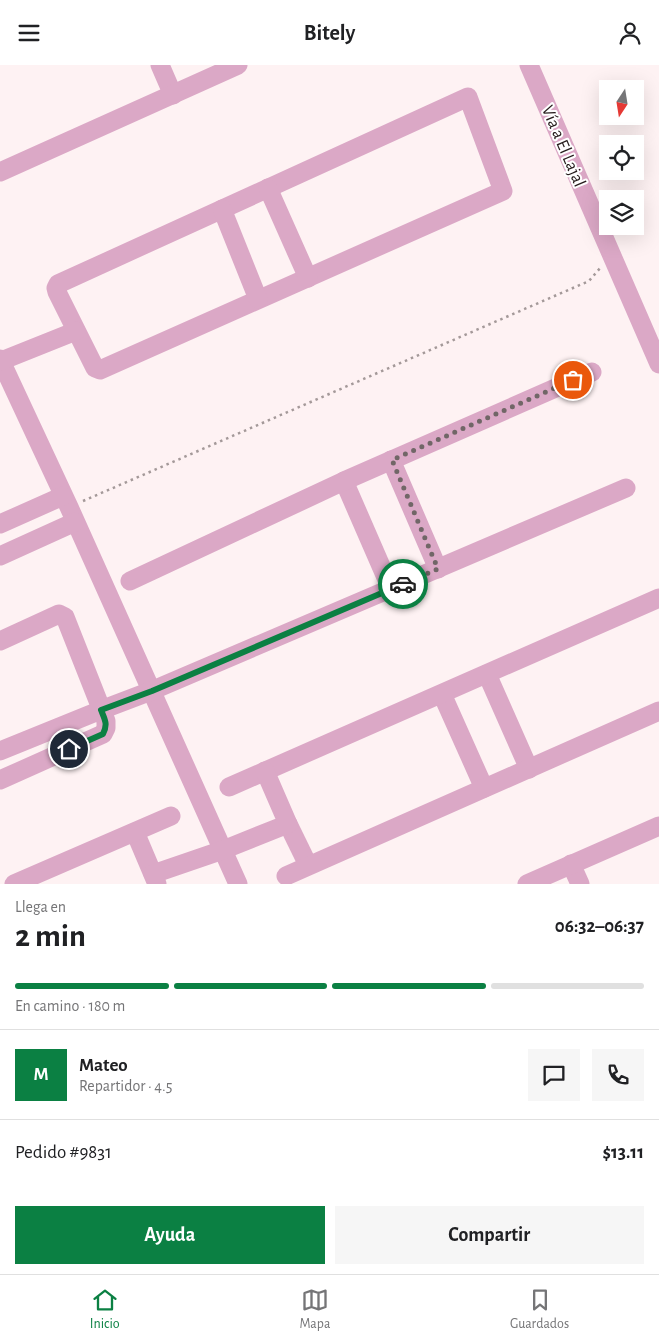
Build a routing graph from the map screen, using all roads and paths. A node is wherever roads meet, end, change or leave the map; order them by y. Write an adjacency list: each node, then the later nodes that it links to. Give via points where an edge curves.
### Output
1 (160, 65): 5 (street)
2 (238, 65): 4 (street)
3 (529, 65): 9 (street, Vía a El Lajal)
4 (209, 71): 5 (street)
5 (173, 95): 6 (street)
6 (0, 172)
7 (268, 188): 8 (street); 10 (street); 10 (street, via 468,97 503,191)
8 (222, 209): 11 (street); 12 (street, via 58,284 57,292)
9 (611, 255): 14 (street, Vía a El Lajal); 19 (path, via 589,281)
10 (308, 277): 11 (street)
11 (258, 299): 12 (street, via 100,370 95,368)
12 (76, 331): 13 (street)
13 (0, 360): 19 (street)
14 (659, 364)
15 (592, 372): 16 (street)
16 (392, 460): 17 (street); 22 (street)
17 (344, 481): 23 (street); 24 (street)
18 (626, 488): 22 (street)
19 (69, 508): 20 (street); 21 (street); 28 (street)
20 (0, 524)
21 (0, 556)
22 (438, 569): 24 (street)
23 (130, 581)
24 (391, 589): 28 (street)
25 (659, 598): 27 (street)
26 (0, 641): 30 (street, via 59,614 65,617)
27 (488, 674): 29 (street); 33 (street)
28 (152, 691): 30 (street); 42 (street)
29 (442, 694): 34 (street); 37 (street)
30 (101, 710): 32 (street); 35 (street, via 106,721 103,734)
31 (659, 711): 33 (street)
32 (0, 751)
33 (529, 769): 37 (street)
34 (266, 771): 36 (street); 39 (street)
35 (0, 780)
36 (229, 787)
37 (484, 789): 44 (street)
38 (171, 815): 41 (street)
39 (288, 824): 42 (street); 44 (street)
40 (659, 826): 43 (street)
41 (135, 832): 46 (street); 48 (street)
42 (223, 850): 46 (street); 49 (street)
43 (572, 864): 47 (street); 50 (street)
44 (308, 865): 45 (street)
45 (286, 876)
46 (155, 879)
47 (530, 883)
48 (14, 884)
49 (238, 884)
50 (580, 884)

